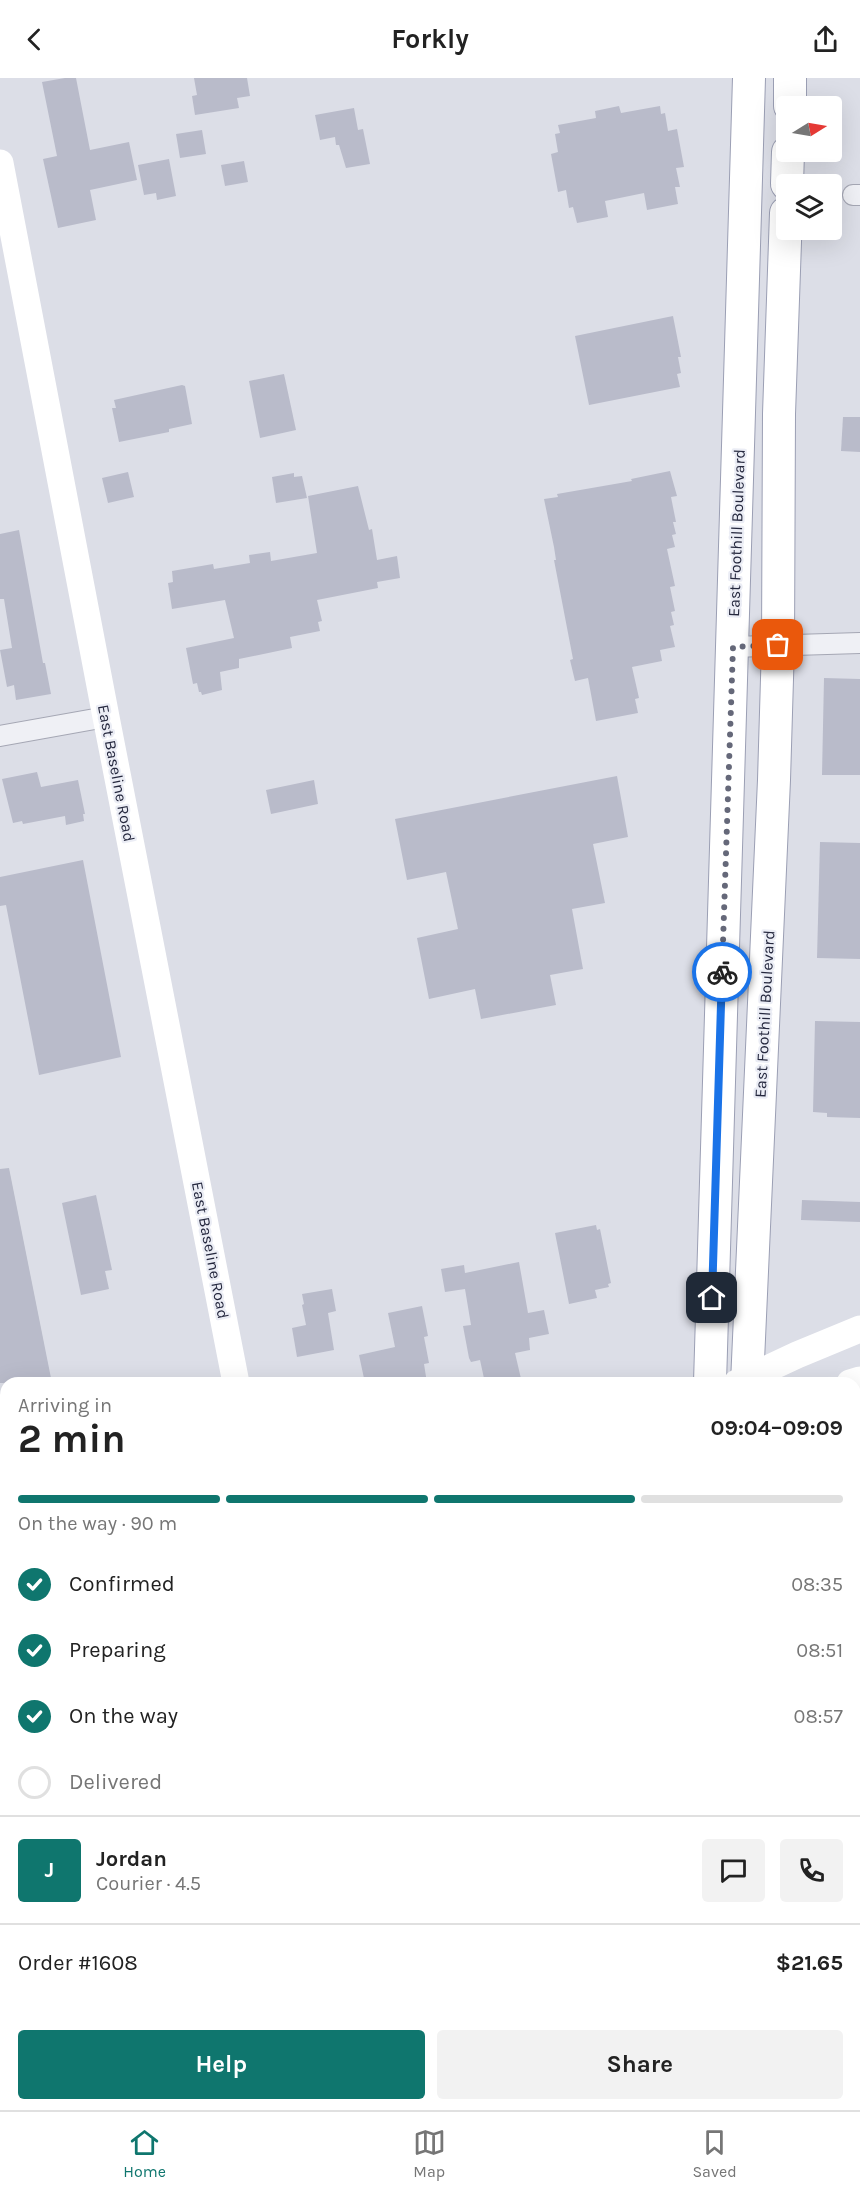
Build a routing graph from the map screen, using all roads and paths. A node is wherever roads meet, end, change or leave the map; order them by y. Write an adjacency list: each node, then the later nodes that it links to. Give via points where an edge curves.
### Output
1 (749, 78): 8 (main road, East Foothill Boulevard)
2 (790, 78): 3 (main road)
3 (790, 96)
4 (0, 163): 9 (main road, East Baseline Road)
5 (785, 240): 7 (main road, East Foothill Boulevard, via 778,414)
6 (860, 643): 7 (street)
7 (778, 645): 8 (street); 14 (main road, East Foothill Boulevard)
8 (733, 647): 13 (main road, East Foothill Boulevard)
9 (106, 717): 10 (street); 12 (main road, East Baseline Road)
10 (0, 736)
11 (860, 1329): 15 (main road)
12 (235, 1377)
13 (710, 1377)
14 (744, 1377)
15 (753, 1377)

